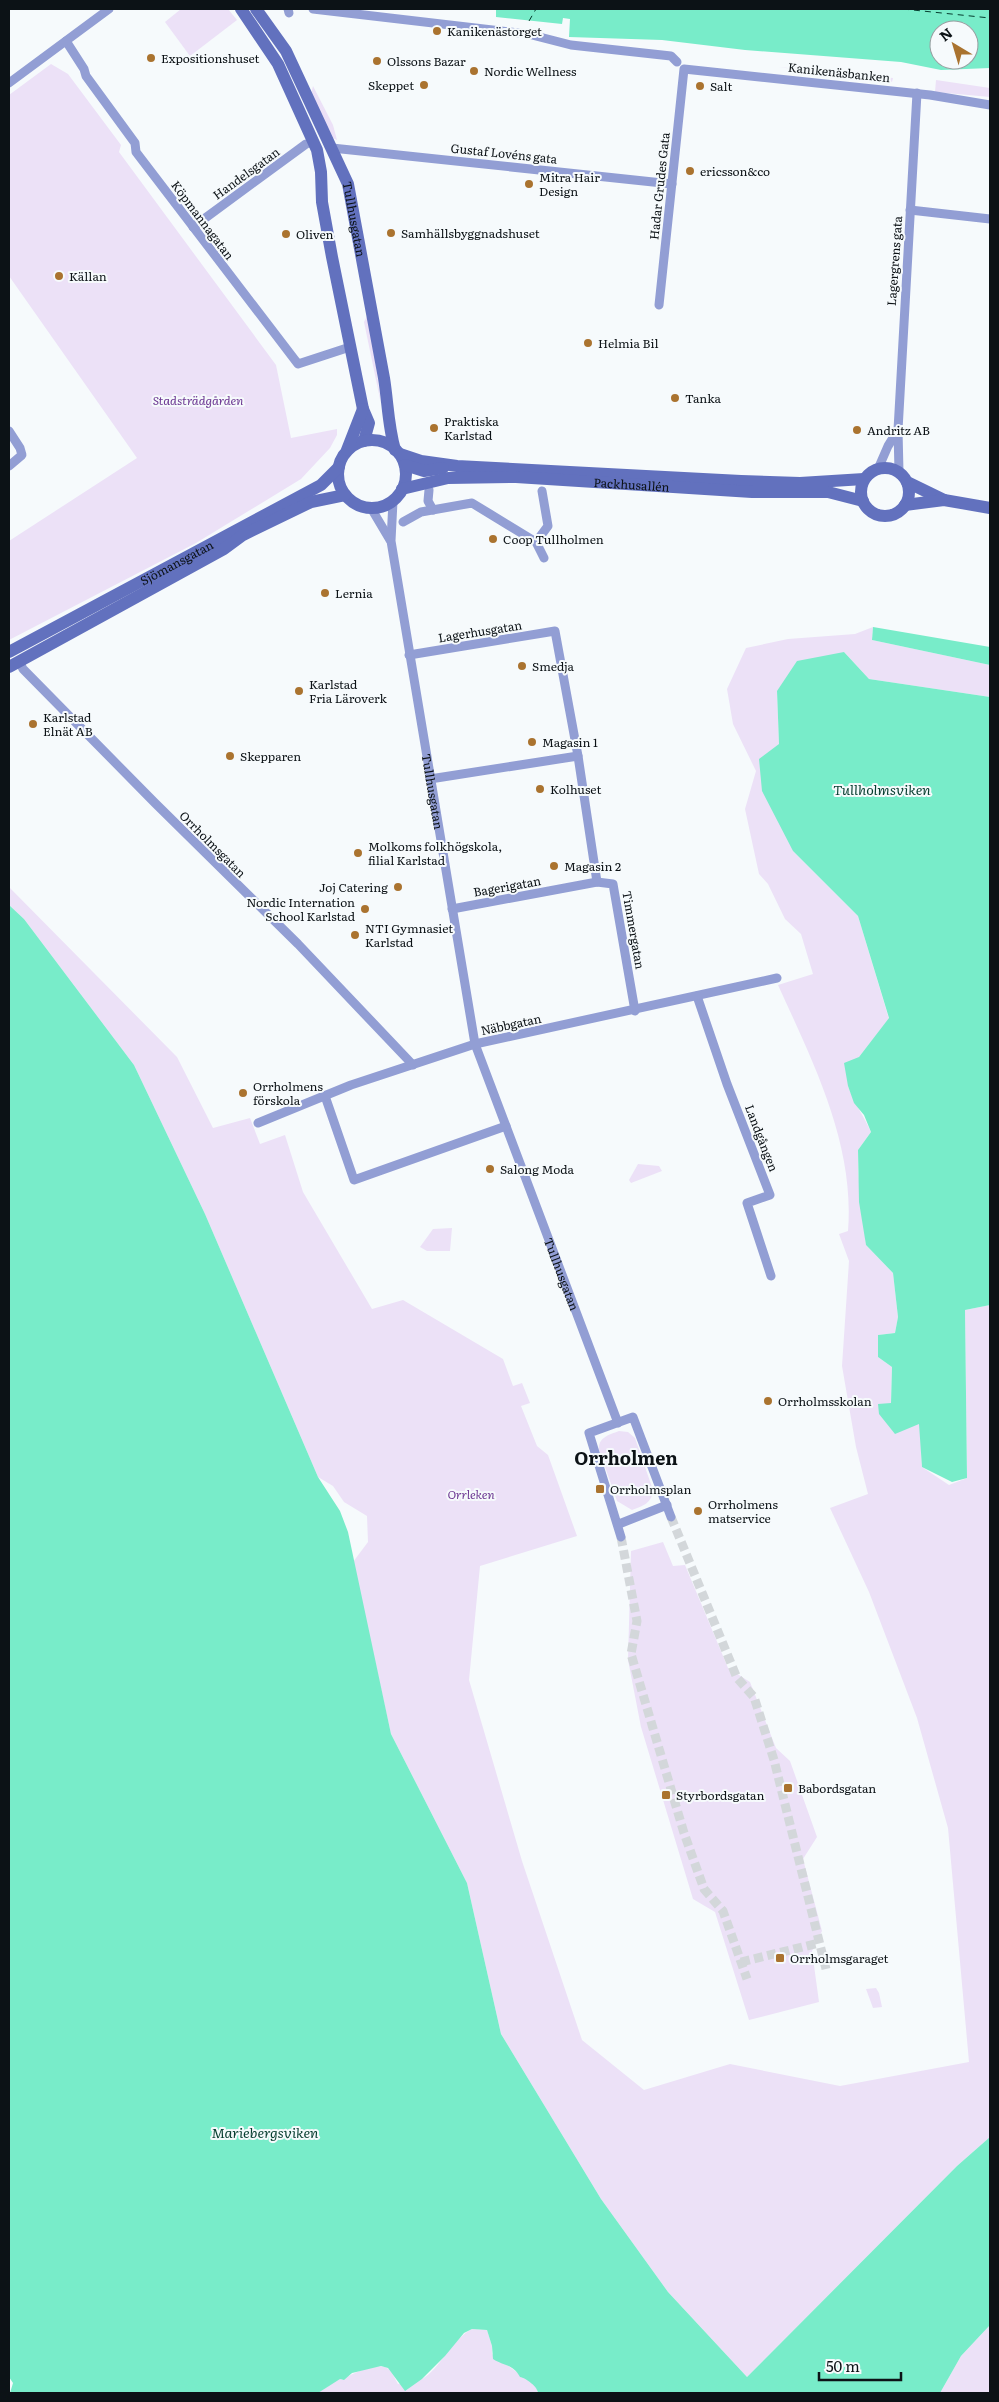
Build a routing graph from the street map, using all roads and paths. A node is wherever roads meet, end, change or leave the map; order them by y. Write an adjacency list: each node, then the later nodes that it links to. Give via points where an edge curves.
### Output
1 (109, 9): 5 (street)
2 (241, 9): 10 (street, Tullhusgatan, via 278,64)
3 (256, 9): 11 (street, Tullhusgatan, via 284,46)
4 (313, 9): 6 (street, Kanikenäsbanken, via 528,34 571,45 672,56)
5 (66, 41): 7 (street); 15 (street, Köpmannagatan, via 86,76 135,143 136,152)
6 (680, 66): 8 (street, Kanikenäsbanken); 12 (street, Hadar Grudes Gata)
7 (9, 83)
8 (917, 93): 9 (street, Kanikenäsbanken); 13 (street, Lagergrens gata)
9 (990, 105)
10 (314, 142): 15 (street, Handelsgatan, via 306,144); 17 (street, Tullhusgatan)
11 (332, 148): 12 (street, Gustaf Lovéns gata); 23 (street, Tullhusgatan, via 348,184 352,202 388,405 388,422)
12 (672, 184): 16 (street, Hadar Grudes Gata)
13 (910, 210): 14 (street); 19 (street, Lagergrens gata)
14 (990, 219)
15 (193, 226): 17 (street, Köpmannagatan, via 298,364)
16 (659, 305)
17 (350, 347): 18 (street, Tullhusgatan)
18 (363, 409): 21 (street, Tullhusgatan, via 369,423); 22 (street)
19 (898, 430): 26 (street, Lagergrens gata); 27 (street, Lagergrens gata)
20 (9, 431): 24 (street, via 22,455)
21 (364, 441): 22 (street); 23 (street, via 381,442)
22 (346, 452): 25 (street)
23 (400, 456): 28 (street, Packhusallén, via 424,471 457,466 760,482); 29 (street, via 406,473)
24 (9, 466)
25 (339, 467): 32 (street, via 340,486); 44 (street, Sjömansgatan, via 321,484)
26 (878, 469): 27 (street, via 885,468); 28 (street)
27 (903, 477): 33 (street); 36 (street, via 909,494)
28 (864, 479): 35 (street)
29 (402, 489): 34 (street); 35 (street, Packhusallén, via 448,478 507,477 752,492 828,492)
30 (429, 490): 39 (street, via 428,501)
31 (542, 491): 42 (street, via 548,526)
32 (348, 498): 37 (street); 46 (street, Sjömansgatan, via 311,502 295,509)
33 (944, 500): 36 (street); 38 (street)
34 (393, 501): 37 (street); 41 (street, Tullhusgatan)
35 (862, 501): 36 (street, via 871,512 884,516 896,513)
36 (905, 505)
37 (371, 508): 41 (street, Tullhusgatan)
38 (990, 508)
39 (433, 510): 40 (street); 42 (street, via 472,503)
40 (403, 522)
41 (391, 541): 45 (street, Tullhusgatan)
42 (536, 542): 43 (street)
43 (544, 558)
44 (9, 652)
45 (410, 655): 47 (street, Lagerhusgatan, via 555,631); 48 (street, Tullhusgatan)
46 (14, 664): 55 (street, Orrholmsgatan, via 23,669 298,944)
47 (578, 756): 48 (street); 49 (street)
48 (430, 778): 50 (street, Tullhusgatan)
49 (597, 882): 50 (street, Bagerigatan); 53 (street, Timmergatan, via 613,884)
50 (452, 909): 54 (street, Tullhusgatan)
51 (777, 978): 52 (street, Näbbgatan)
52 (697, 996): 53 (street, Näbbgatan); 59 (street, Landgången, via 770,1195 747,1203)
53 (635, 1011): 54 (street, Näbbgatan)
54 (475, 1044): 55 (street, Näbbgatan); 58 (street, Tullhusgatan)
55 (413, 1065): 56 (street, Näbbgatan)
56 (325, 1096): 57 (street, Näbbgatan); 58 (street, via 354,1180)
57 (258, 1123)
58 (506, 1126): 60 (street, Tullhusgatan)
59 (771, 1276)
60 (618, 1423): 61 (street, via 633,1417); 63 (street, via 589,1434)
61 (667, 1505): 62 (street); 63 (street)
62 (671, 1516)
63 (619, 1524): 64 (street)
64 (621, 1537)

